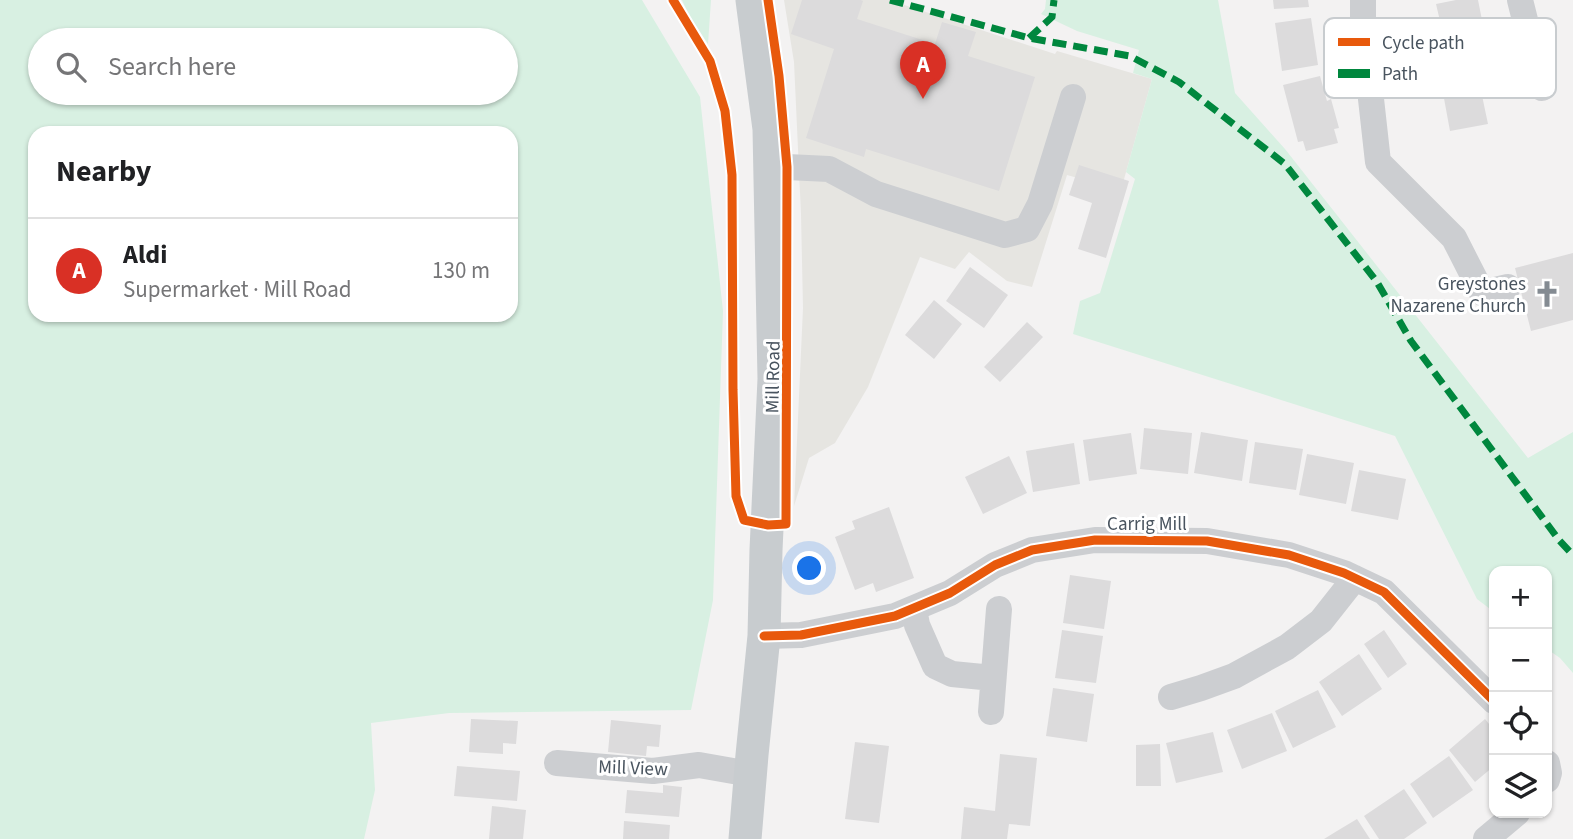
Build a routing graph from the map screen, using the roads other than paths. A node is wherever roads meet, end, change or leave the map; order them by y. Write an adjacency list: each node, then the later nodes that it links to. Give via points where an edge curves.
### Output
1 (752, 0): 8 (main road, Mill Road)
2 (1363, 0): 4 (street)
3 (1520, 0): 5 (street)
4 (1363, 18)
5 (1524, 18)
6 (1073, 97): 8 (street, via 1040,204 1027,229 1005,235 876,194 829,169)
7 (1371, 98): 9 (street, via 1378,162 1454,238 1482,293)
8 (770, 163): 13 (main road, Mill Road, via 774,379)
9 (1508, 287)
10 (1355, 578): 11 (street, Carrig Mill, via 1289,555 1207,541 1096,540 1032,550); 15 (street, Carrig Mill, via 1384,592); 16 (street, via 1321,621 1287,647 1234,676)
11 (914, 608): 13 (street, Carrig Mill, via 801,635); 14 (street, via 935,666 953,674)
12 (999, 609): 14 (street)
13 (764, 636): 19 (main road, Mill Road)
14 (993, 678): 17 (street)
15 (1489, 696)
16 (1171, 697)
17 (991, 712)
18 (557, 763): 19 (street, Mill View, via 653,771 699,765)
19 (750, 774): 21 (main road, Mill Road)
20 (1511, 818): 22 (street)
21 (745, 839)
22 (1486, 839)

